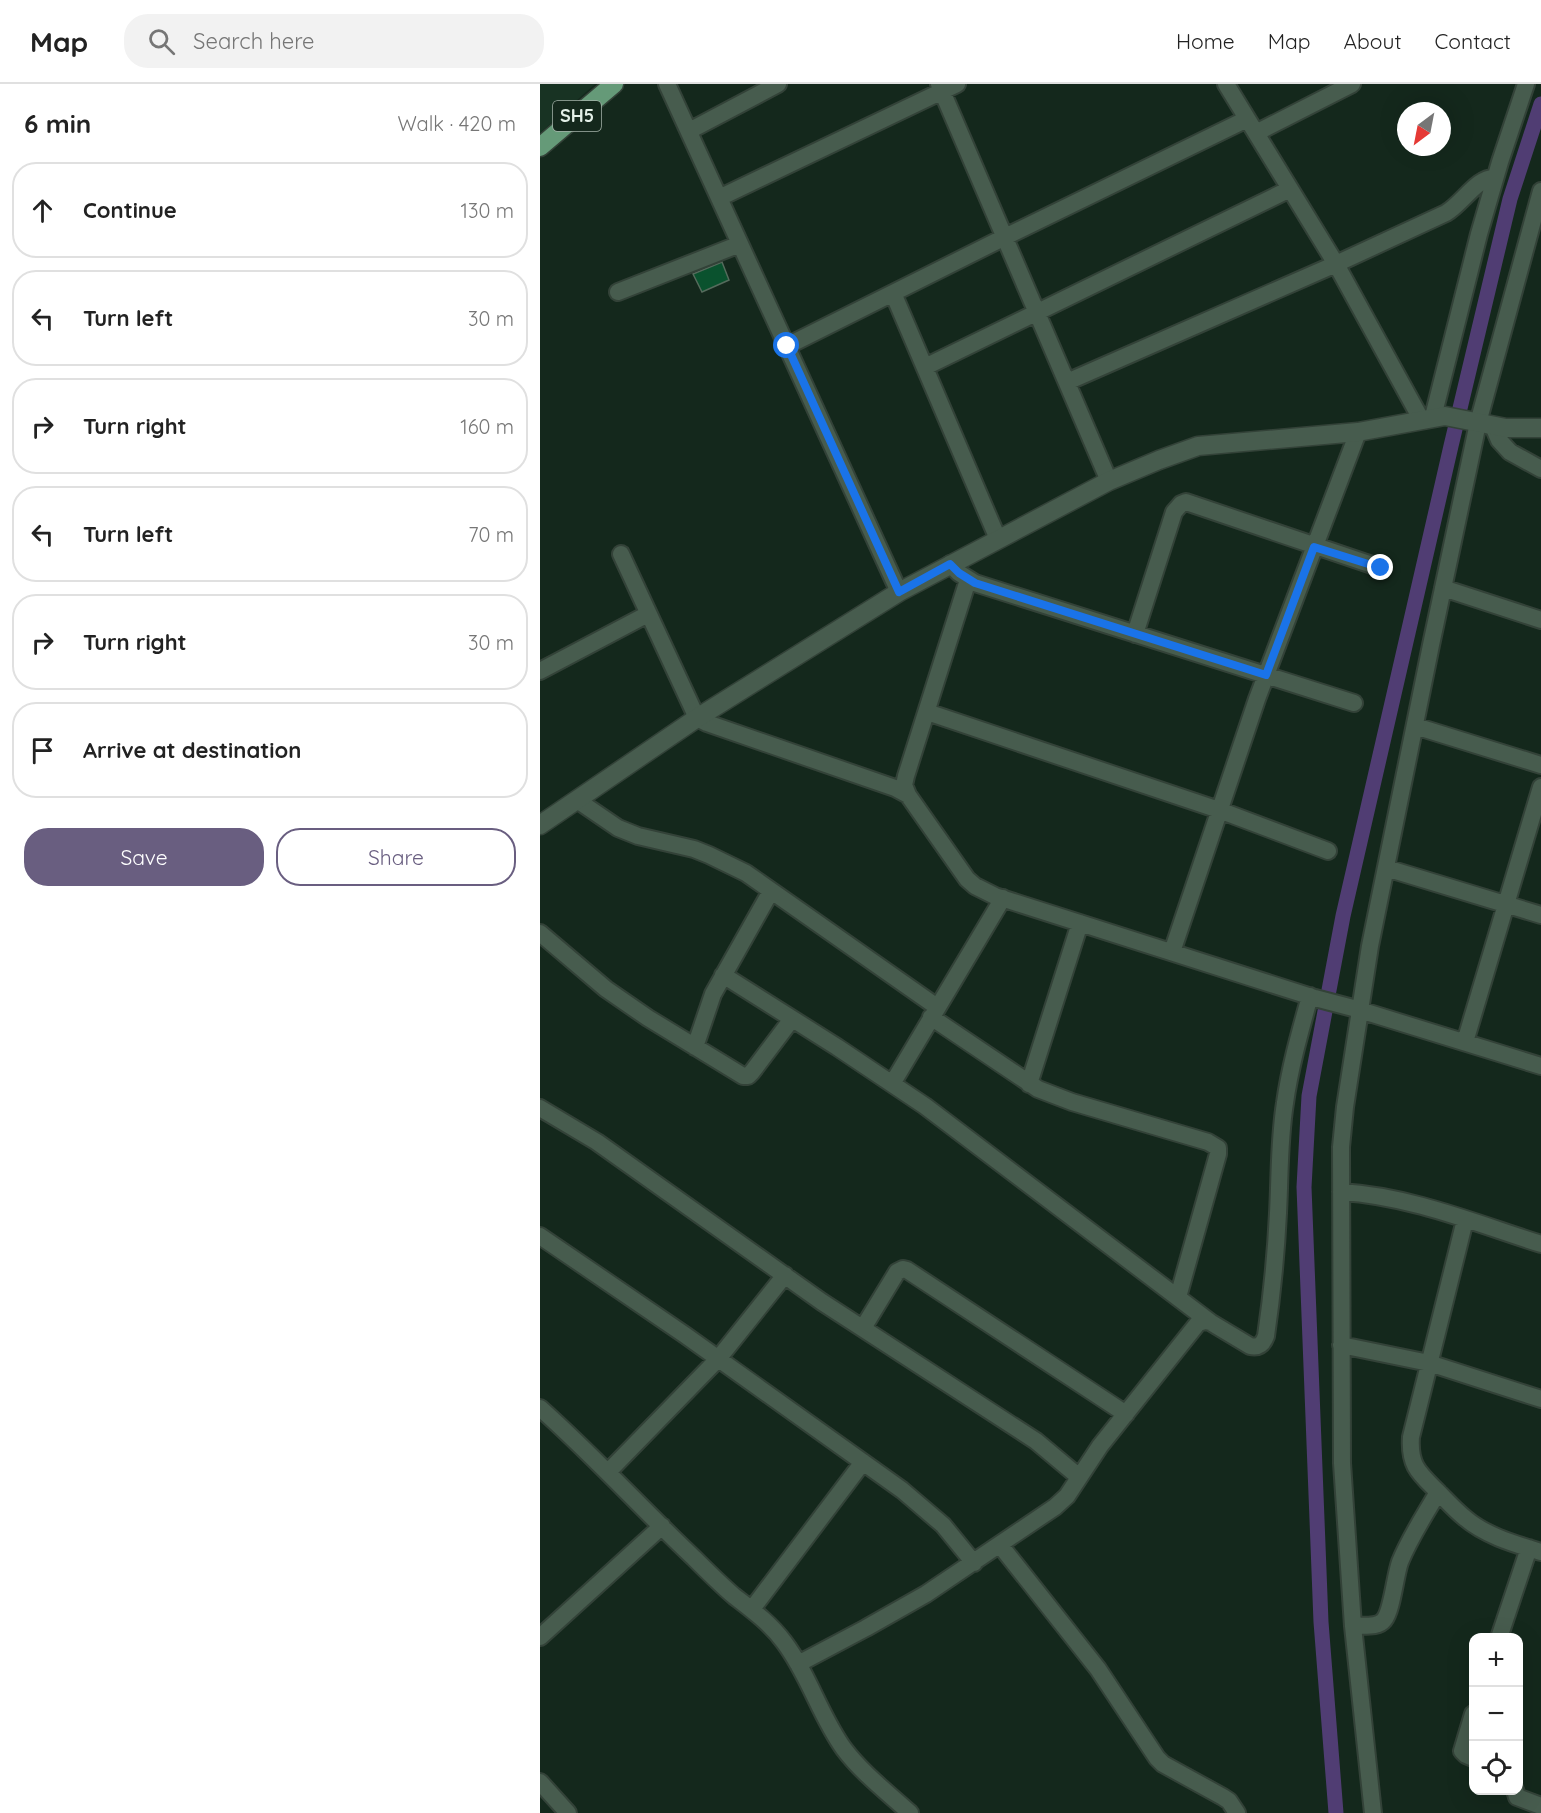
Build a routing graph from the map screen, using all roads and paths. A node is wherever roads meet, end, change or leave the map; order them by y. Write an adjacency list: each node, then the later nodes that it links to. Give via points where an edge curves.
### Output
1 (614, 84): 10 (main road, SH5)
2 (667, 84): 9 (street)
3 (778, 84): 9 (street)
4 (1226, 84): 8 (street)
5 (1352, 84): 8 (street)
6 (1526, 84): 11 (street)
7 (946, 86): 14 (street); 15 (street)
8 (1252, 126): 12 (street); 15 (street)
9 (689, 131): 14 (street)
10 (540, 147)
11 (1495, 178): 17 (street, via 1480,182 1446,213); 24 (street)
12 (1290, 189): 17 (street); 20 (street)
13 (1541, 191): 25 (street)
14 (719, 198): 16 (street)
15 (1005, 237): 19 (street); 20 (street)
16 (740, 244): 18 (street); 21 (street)
17 (1336, 264): 23 (street); 24 (street)
18 (618, 292)
19 (893, 293): 21 (street); 22 (street)
20 (1036, 312): 22 (street); 23 (street)
21 (787, 346): 37 (street)
22 (925, 367): 30 (street)
23 (1067, 382): 29 (street)
24 (1433, 417): 25 (street); 27 (street)
25 (1480, 423): 26 (street); 28 (street, via 1510,452); 36 (street)
26 (1541, 428)
27 (1358, 432): 29 (street, via 1198,447); 31 (street)
28 (1541, 469)
29 (1109, 481): 30 (street)
30 (998, 538): 33 (street)
31 (1314, 547): 34 (street); 40 (street, via 1186,502 1181,504 1174,512); 42 (street)
32 (621, 554): 38 (street)
33 (950, 564): 35 (street); 37 (street)
34 (1381, 568)
35 (968, 580): 40 (street); 44 (street)
36 (1443, 588): 39 (street); 46 (street)
37 (899, 592): 45 (street)
38 (648, 614): 41 (street); 45 (street)
39 (1541, 620)
40 (1135, 634): 42 (street)
41 (540, 671)
42 (1266, 675): 43 (street); 51 (street)
43 (1354, 703)
44 (927, 712): 49 (street, via 906,776); 51 (street)
45 (697, 718): 49 (street); 50 (street)
46 (1415, 726): 47 (street); 54 (street)
47 (1541, 765)
48 (1541, 787): 57 (street)
49 (908, 795): 56 (street, via 967,879)
50 (577, 800): 52 (street); 55 (street, via 618,828 709,855 746,873)
51 (1219, 810): 53 (street); 61 (street)
52 (540, 825)
53 (1328, 851)
54 (1386, 868): 57 (street); 64 (street)
55 (771, 891): 62 (street); 65 (street)
56 (1003, 898): 59 (street); 65 (street)
57 (1506, 905): 58 (street); 67 (street)
58 (1541, 915)
59 (1080, 923): 61 (street); 71 (street)
60 (543, 943): 68 (street)
61 (1172, 952): 63 (street)
62 (723, 975): 66 (street); 68 (street)
63 (1313, 997): 64 (street); 79 (street, via 1290,1069 1284,1104 1266,1336 1260,1346 1250,1346)
64 (1357, 1009): 67 (street); 73 (street, via 1341,1147)
65 (934, 1012): 70 (street); 71 (street)
66 (792, 1018): 68 (street, via 748,1076 738,1074); 70 (street)
67 (1465, 1042): 69 (street)
68 (695, 1047)
69 (1541, 1066)
70 (892, 1084): 78 (street, via 963,1133)
71 (1029, 1084): 78 (street, via 1064,1100 1218,1148)
72 (540, 1108): 77 (street, via 597,1142)
73 (1341, 1192): 74 (street, via 1409,1202); 81 (street)
74 (1466, 1220): 76 (street); 83 (street)
75 (540, 1236): 82 (street)
76 (1540, 1239)
77 (785, 1275): 80 (street); 82 (street)
78 (1178, 1297): 79 (street)
79 (1210, 1322): 86 (street, via 1195,1327)
80 (863, 1328): 86 (street, via 897,1272 907,1270); 89 (street, via 1036,1441)
81 (1341, 1345): 83 (street); 96 (street, via 1342,1463)
82 (718, 1359): 87 (street); 88 (street)
83 (1429, 1363): 84 (street); 90 (street, via 1410,1451 1413,1464)
84 (1541, 1399)
85 (540, 1408): 88 (street)
86 (1126, 1414): 89 (street)
87 (863, 1462): 94 (street, via 943,1525); 95 (street)
88 (608, 1472): 91 (street)
89 (1079, 1477): 92 (street, via 1055,1507)
90 (1438, 1492): 93 (street, via 1480,1528); 96 (street, via 1400,1563 1386,1618 1377,1625)
91 (662, 1526): 95 (street); 98 (street)
92 (1000, 1545): 94 (street); 107 (street, via 1098,1669 1157,1758 1229,1801)
93 (1535, 1550): 97 (street)
94 (974, 1563): 99 (street, via 886,1617)
95 (752, 1609): 99 (street, via 783,1641)
96 (1353, 1626): 108 (street)
97 (1501, 1633)
98 (540, 1637)
99 (798, 1664): 106 (street, via 844,1750)
100 (1469, 1727): 101 (street, via 1462,1750)
101 (1469, 1756)
102 (540, 1782): 105 (street)
103 (1516, 1795): 104 (street)
104 (1541, 1806)
105 (568, 1813)
106 (909, 1813)
107 (1238, 1813)
108 (1373, 1813)

